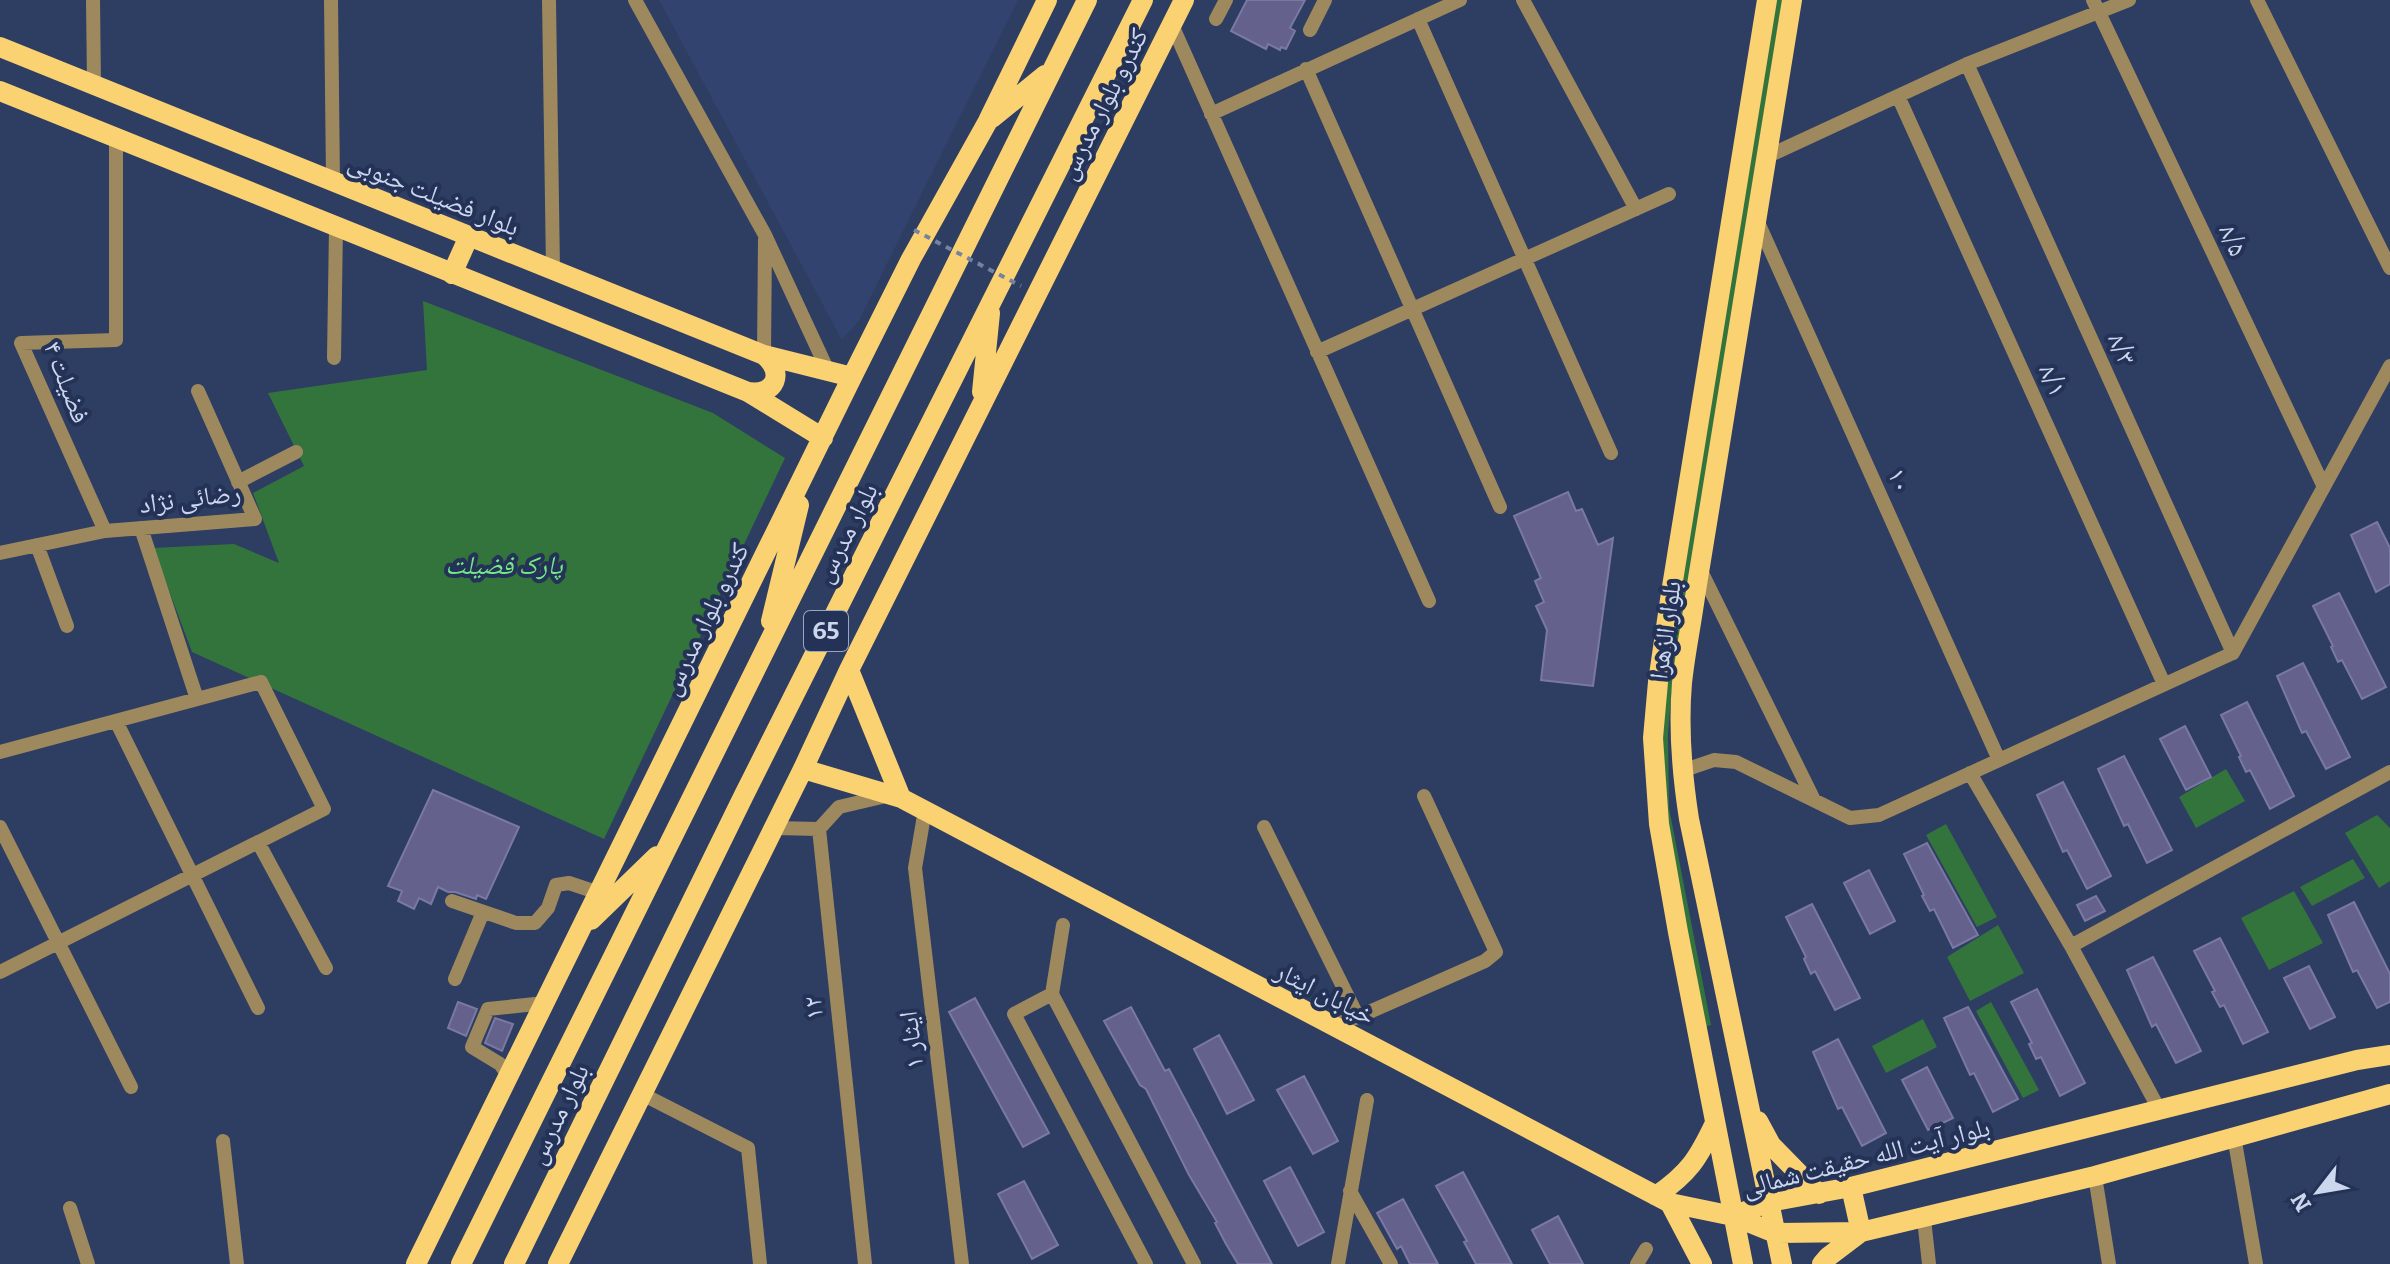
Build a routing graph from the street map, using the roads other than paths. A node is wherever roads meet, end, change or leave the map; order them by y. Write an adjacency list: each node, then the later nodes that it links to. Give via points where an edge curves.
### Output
1 (93, 0): 26 (street)
2 (331, 0): 33 (street)
3 (549, 0): 42 (street)
4 (635, 0): 38 (street)
5 (1047, 0): 30 (main road, کندرو بلوار مدرس)
6 (1087, 0): 25 (main road, بلوار مدرس / 65)
7 (1143, 0): 44 (main road, بلوار مدرس / 65)
8 (1184, 0): 20 (main road, کندرو بلوار مدرس)
9 (1226, 0): 18 (street)
10 (1325, 0): 21 (street)
11 (1460, 0): 19 (street)
12 (1523, 0): 35 (street)
13 (1767, 0): 115 (main road, بلوار الزهرا, via 1671,593 1653,738 1659,824)
14 (1792, 0): 32 (main road, بلوار الزهرا)
15 (2129, 0): 17 (street)
16 (2257, 0): 41 (street)
17 (2096, 6): 23 (street); 60 (street, ۸/۵)
18 (1216, 19)
19 (1418, 19): 24 (street); 40 (street)
20 (1172, 25): 29 (street); 54 (main road, کندرو بلوار مدرس)
21 (1310, 30)
22 (0, 47): 26 (main road, بلوار فضیلت جنوبی)
23 (1967, 64): 28 (street); 69 (street, ۸/۳)
24 (1306, 69): 29 (street); 45 (street)
25 (1052, 70): 30 (main road); 70 (main road, بلوار مدرس / 65)
26 (94, 85): 33 (main road, بلوار فضیلت جنوبی)
27 (0, 91): 31 (main road)
28 (1898, 96): 32 (street); 72 (street, ۸/۱)
29 (1211, 114): 46 (street)
30 (988, 121): 51 (main road, کندرو بلوار مدرس)
31 (116, 138): 37 (main road); 63 (street, فضیلت ۴, via 116,340 21,343)
32 (1766, 157): 36 (main road, بلوار الزهرا)
33 (333, 181): 39 (main road, بلوار فضیلت جنوبی)
34 (1669, 194): 35 (street)
35 (1636, 209): 40 (street)
36 (1756, 219): 66 (main road, بلوار الزهرا); 76 (street, ۱۰)
37 (336, 227): 43 (main road); 48 (street)
38 (765, 235): 47 (street); 50 (street)
39 (469, 236): 42 (main road, بلوار فضیلت جنوبی); 43 (main road)
40 (1525, 259): 45 (street); 57 (street)
41 (2390, 268)
42 (553, 270): 47 (main road, بلوار فضیلت جنوبی)
43 (452, 274): 53 (main road)
44 (992, 299): 54 (main road); 134 (main road, بلوار مدرس / 65)
45 (1412, 309): 46 (street); 61 (street)
46 (1317, 352): 67 (street)
47 (764, 355): 50 (main road, بلوار فضیلت جنوبی); 53 (main road, via 776,371 775,382 768,390)
48 (334, 358)
49 (2390, 366): 60 (street)
50 (828, 371): 51 (main road, بلوار فضیلت جنوبی)
51 (852, 377): 55 (main road, کندرو بلوار مدرس)
52 (198, 391): 59 (street, رضائی نژاد)
53 (748, 392): 55 (main road)
54 (980, 408): 71 (main road, کندرو بلوار مدرس)
55 (823, 438): 58 (main road, کندرو بلوار مدرس)
56 (296, 452): 59 (street)
57 (1611, 453)
58 (807, 470): 70 (main road); 92 (main road, کندرو بلوار مدرس)
59 (238, 482): 62 (street, رضائی نژاد, via 255,519)
60 (2324, 487): 69 (street)
61 (1500, 507)
62 (141, 528): 63 (street, رضائی نژاد); 73 (street)
63 (105, 531): 64 (street, رضائی نژاد)
64 (37, 545): 65 (street, رضائی نژاد); 68 (street)
65 (0, 553)
66 (1700, 569): 78 (main road, بلوار الزهرا, via 1682,684); 83 (street)
67 (1429, 601)
68 (67, 626)
69 (2233, 653): 72 (street)
70 (763, 655): 90 (main road, بلوار مدرس / 65)
71 (849, 670): 77 (main road, کندرو بلوار مدرس); 81 (main road)
72 (2164, 684): 76 (street)
73 (197, 699): 74 (street); 89 (street, via 261,682 324,809)
74 (116, 721): 75 (street); 91 (street)
75 (0, 752)
76 (1999, 760): 80 (street)
77 (803, 769): 81 (main road); 87 (main road, کندرو بلوار مدرس)
78 (1682, 771): 83 (street, via 1714,760 1736,762); 113 (main road, بلوار الزهرا)
79 (2390, 772): 98 (street)
80 (1970, 773): 83 (street, via 1879,815 1850,818); 98 (street)
81 (896, 796): 84 (main road, خیابان ایثار); 88 (street, via 839,807)
82 (1424, 796): 105 (street, via 1496,952)
83 (1814, 801)
84 (925, 810): 106 (main road, خیابان ایثار); 138 (street, ایثار ۱, via 915,868)
85 (0, 827): 97 (street)
86 (1264, 827): 105 (street)
87 (774, 828): 88 (street); 110 (main road, کندرو بلوار مدرس)
88 (819, 829): 137 (street, ۱۲)
89 (258, 842): 91 (street); 99 (street)
90 (669, 845): 96 (main road); 133 (main road, بلوار مدرس / 65)
91 (193, 876): 97 (street); 104 (street)
92 (599, 893): 94 (street, via 569,883 556,885 548,908 535,923); 96 (main road, کندرو بلوار مدرس)
93 (452, 901): 94 (street)
94 (483, 912): 101 (street)
95 (1063, 925): 102 (street)
96 (581, 929): 103 (main road, کندرو بلوار مدرس)
97 (59, 943): 100 (street); 109 (street)
98 (2071, 946): 114 (street)
99 (326, 968)
100 (0, 972)
101 (455, 979)
102 (1052, 994): 139 (street, via 1014,1014); 140 (street)
103 (545, 1003): 108 (main road, کندرو بلوار مدرس); 108 (street, via 488,1009 472,1047)
104 (258, 1008)
105 (1358, 1017): 106 (street)
106 (1330, 1026): 122 (main road, خیابان ایثار)
107 (2390, 1052): 114 (main road, بلوار آیت الله حقیقت شمالی)
108 (509, 1076): 132 (main road, کندرو بلوار مدرس)
109 (131, 1087)
110 (642, 1094): 135 (main road, کندرو بلوار مدرس); 136 (street, via 748,1148)
111 (2390, 1094): 116 (main road, بلوار آیت الله حقیقت شمالی)
112 (1367, 1100): 120 (street)
113 (1749, 1106): 121 (main road, via 1771,1145); 123 (main road, بلوار الزهرا)
114 (2160, 1111): 119 (main road, بلوار آیت الله حقیقت شمالی)
115 (1715, 1123): 122 (main road, via 1699,1157); 125 (main road, بلوار الزهرا)
116 (2234, 1136): 118 (main road, بلوار آیت الله حقیقت شمالی); 150 (street)
117 (223, 1141): 131 (street)
118 (2095, 1176): 126 (main road, بلوار آیت الله حقیقت شمالی); 149 (street)
119 (1851, 1187): 121 (main road, بلوار آیت الله حقیقت شمالی); 127 (main road)
120 (1350, 1191): 141 (street); 142 (street)
121 (1819, 1194): 123 (main road, بلوار آیت الله حقیقت شمالی)
122 (1663, 1200): 125 (main road, خیابان ایثار); 144 (main road)
123 (1769, 1202): 125 (main road, بلوار آیت الله حقیقت شمالی); 128 (main road, بلوار الزهرا)
124 (70, 1208): 130 (street)
125 (1733, 1216): 128 (main road, بلوار آیت الله حقیقت شمالی); 145 (main road, بلوار الزهرا)
126 (1924, 1219): 127 (main road, بلوار آیت الله حقیقت شمالی); 148 (street)
127 (1861, 1232): 128 (main road, بلوار آیت الله حقیقت شمالی); 147 (main road)
128 (1775, 1233): 146 (main road, بلوار الزهرا)
129 (1646, 1249): 143 (street)
130 (88, 1264)
131 (237, 1264)
132 (416, 1264)
133 (461, 1264)
134 (514, 1264)
135 (558, 1264)
136 (760, 1264)
137 (865, 1264)
138 (962, 1264)
139 (1146, 1264)
140 (1194, 1264)
141 (1338, 1264)
142 (1391, 1264)
143 (1637, 1264)
144 (1702, 1264)
145 (1743, 1264)
146 (1782, 1264)
147 (1822, 1264)
148 (1929, 1264)
149 (2109, 1264)
150 (2256, 1264)

